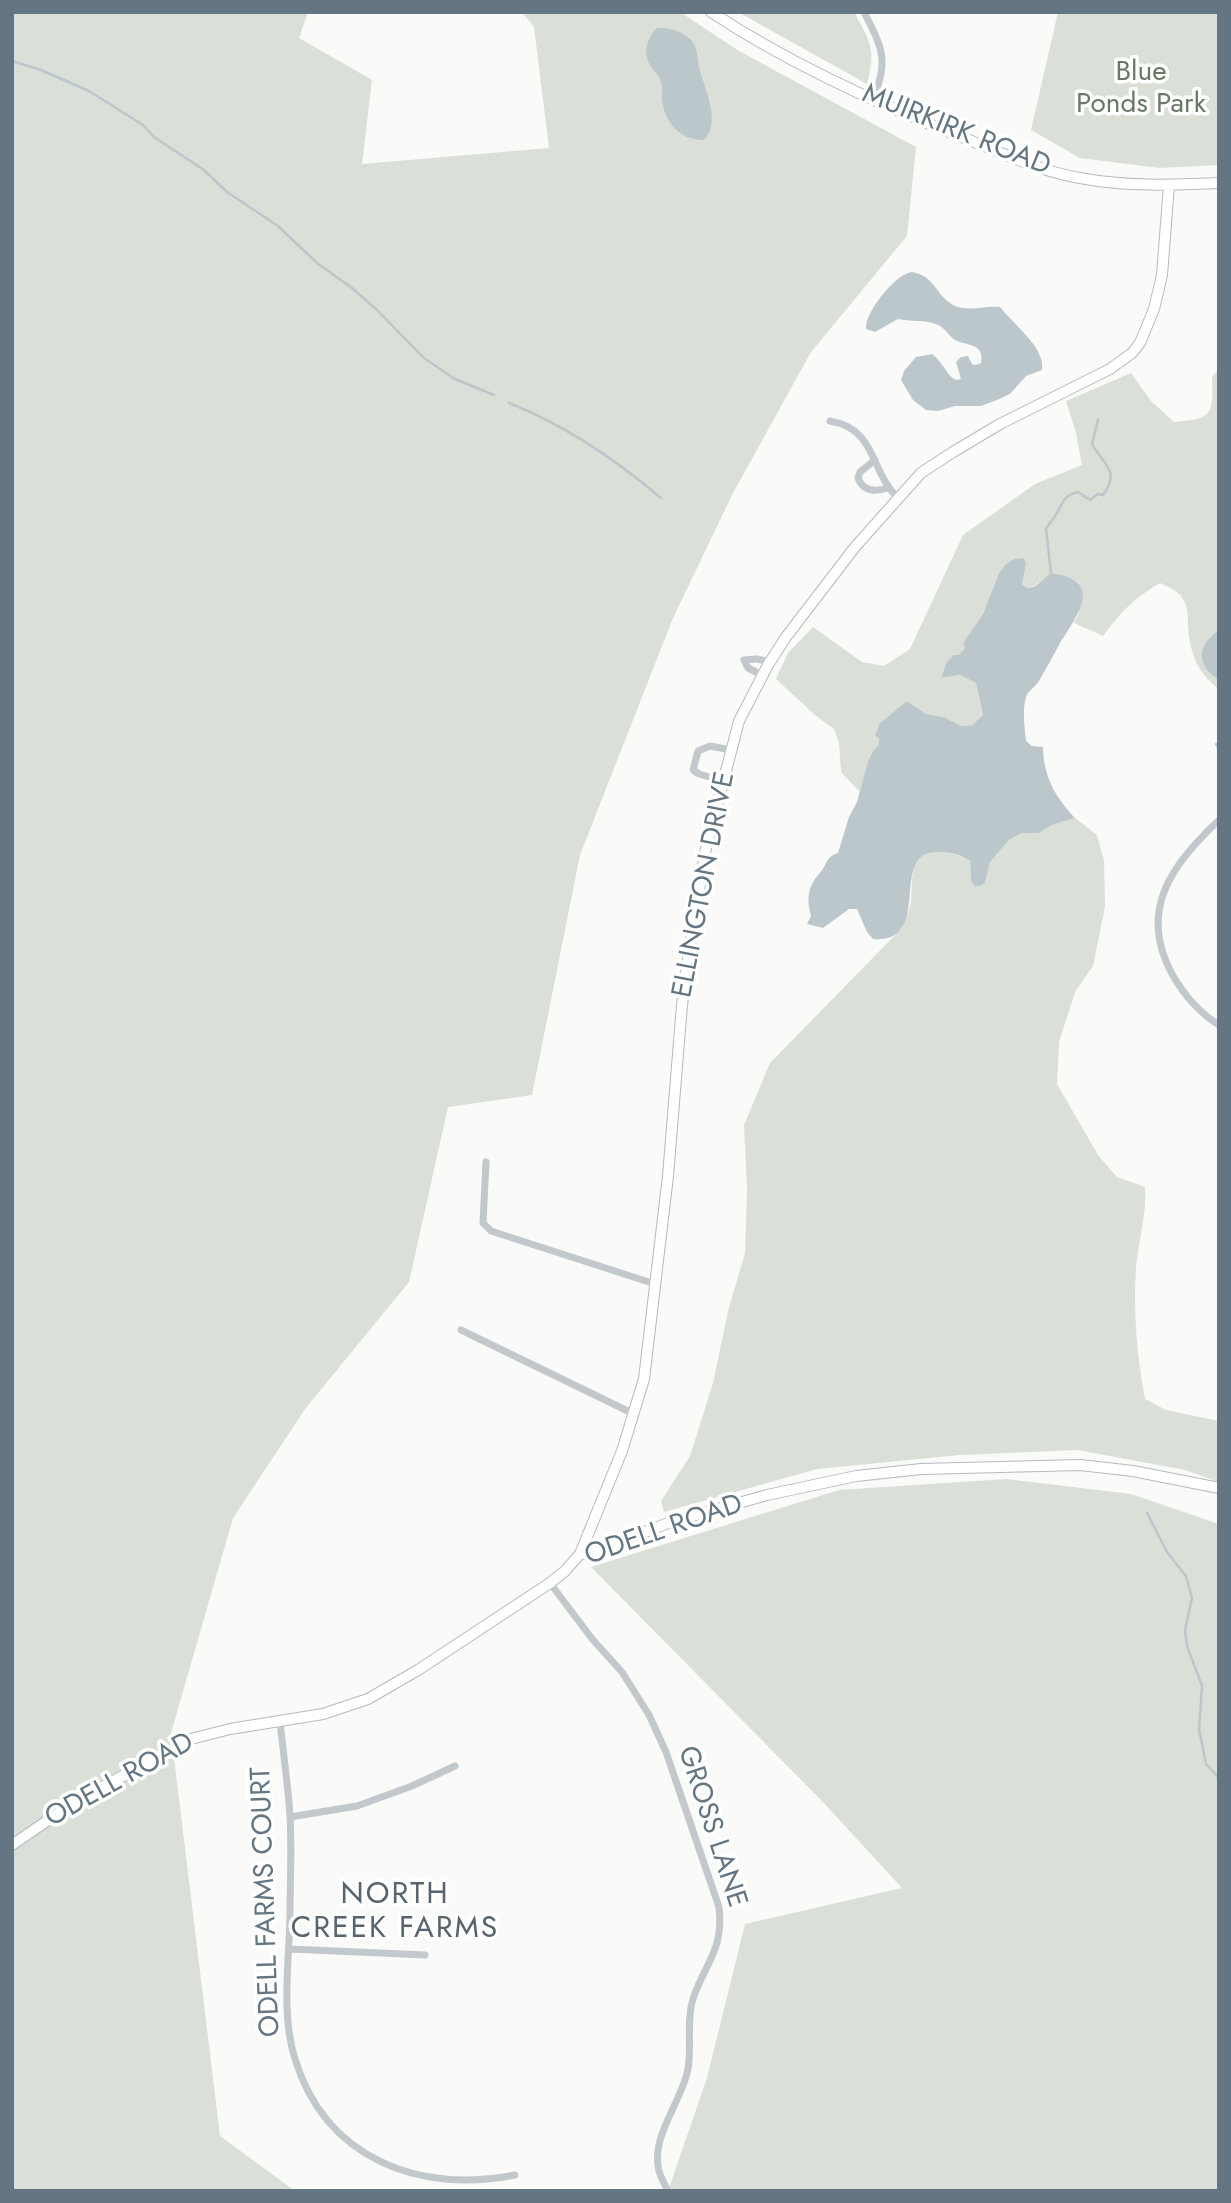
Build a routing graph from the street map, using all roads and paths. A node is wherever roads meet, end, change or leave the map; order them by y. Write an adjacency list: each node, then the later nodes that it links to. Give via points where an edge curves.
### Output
1 (712, 12): 3 (street, MUIRKIRK ROAD)
2 (864, 12): 3 (street, via 884,60)
3 (872, 100): 5 (street, MUIRKIRK ROAD, via 1045,170 1104,182)
4 (1219, 183): 5 (street, MUIRKIRK ROAD)
5 (1169, 185): 9 (street, ELLINGTON DRIVE, via 1162,275 1148,330 1132,353 1102,374 947,455)
6 (830, 421): 7 (street, via 858,432)
7 (875, 460): 8 (street); 8 (street, via 860,472 859,483 871,490)
8 (888, 488): 9 (street)
9 (898, 498): 10 (street, ELLINGTON DRIVE, via 830,579)
10 (770, 662): 11 (street, ELLINGTON DRIVE); 11 (street, via 744,660)
11 (762, 676): 12 (street, ELLINGTON DRIVE, via 739,720)
12 (731, 750): 13 (street, ELLINGTON DRIVE); 13 (street, via 705,747 695,756 693,770)
13 (723, 781): 17 (street, ELLINGTON DRIVE, via 706,848 682,1004)
14 (1219, 820): 15 (street, via 1176,867 1161,895 1158,923 1160,947 1178,984 1197,1009)
15 (1219, 1025)
16 (486, 1162): 17 (street, via 483,1217 491,1231)
17 (655, 1284): 19 (street, ELLINGTON DRIVE, via 644,1379)
18 (461, 1330): 19 (street)
19 (634, 1414): 21 (street, ELLINGTON DRIVE)
20 (1219, 1488): 21 (street, ODELL ROAD, via 1080,1465 892,1471 767,1495 668,1523)
21 (580, 1555): 22 (street, ODELL ROAD)
22 (550, 1583): 23 (street, ODELL ROAD, via 368,1699 323,1714); 30 (street, GROSS LANE, via 622,1672 649,1715 719,1907 717,1943 692,2001 688,2068 660,2146 659,2170)
23 (280, 1721): 25 (street, ODELL FARMS COURT); 26 (street, ODELL ROAD, via 230,1729 181,1744 73,1803)
24 (454, 1766): 25 (street, via 358,1806)
25 (290, 1817): 27 (street, ODELL FARMS COURT)
26 (12, 1845)
27 (289, 1949): 28 (street); 29 (street, ODELL FARMS COURT, via 294,2058 318,2108 339,2133 367,2155 412,2174 465,2181)
28 (425, 1955)
29 (515, 2175)
30 (668, 2191)

